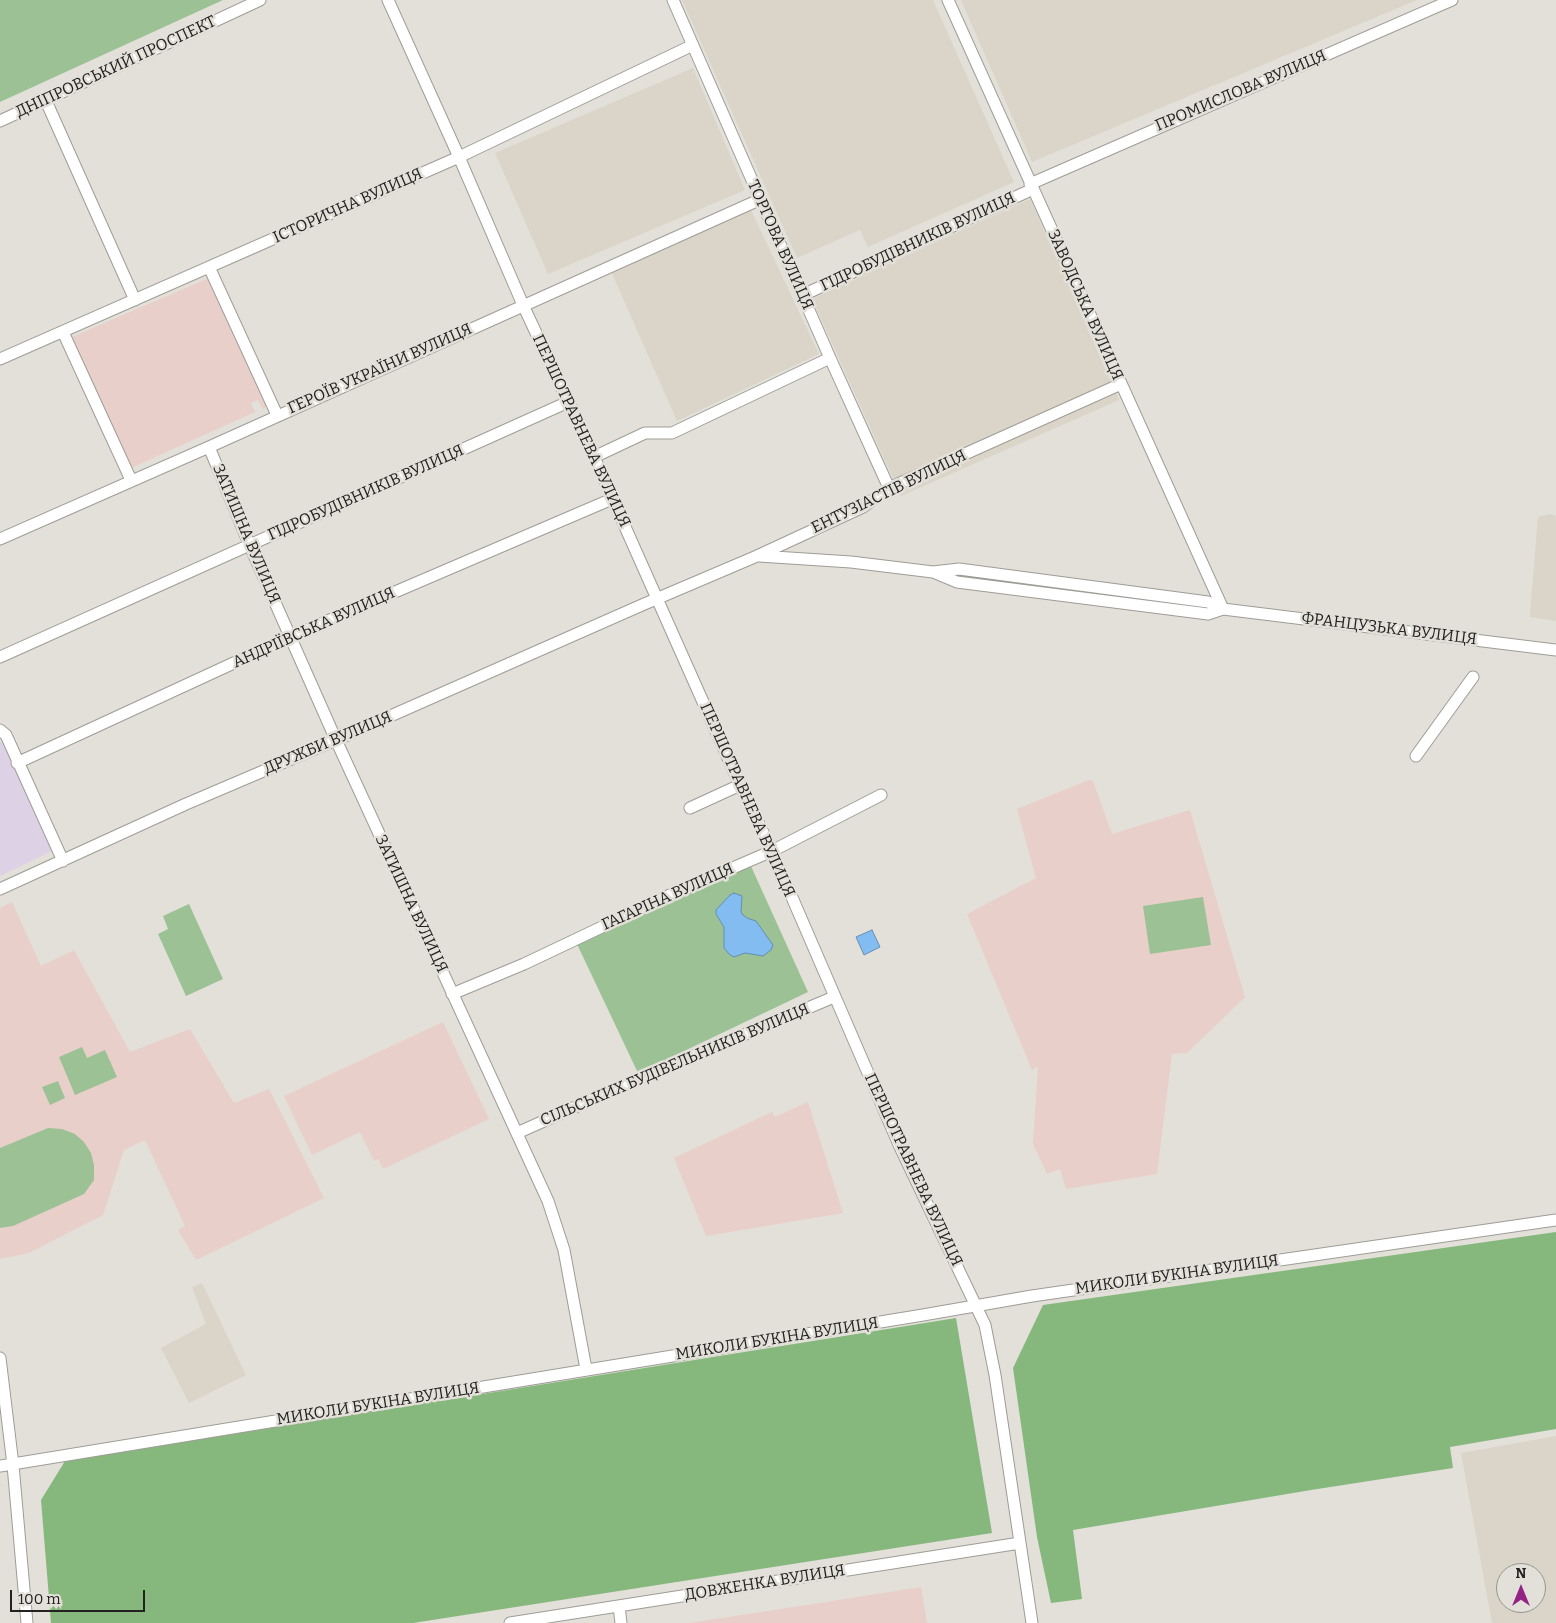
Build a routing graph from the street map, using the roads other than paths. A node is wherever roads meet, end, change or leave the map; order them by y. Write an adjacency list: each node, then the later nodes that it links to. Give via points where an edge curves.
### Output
1 (260, 0): 7 (street, ДНІПРОВСЬКИЙ ПРОСПЕКТ)
2 (388, 0): 9 (street, ПЕРШОТРАВНЕВА ВУЛИЦЯ)
3 (673, 0): 6 (street, ТОРГОВА ВУЛИЦЯ)
4 (948, 0): 10 (street, ЗАВОДСЬКА ВУЛИЦЯ)
5 (1452, 0): 10 (street, ПРОМИСЛОВА ВУЛИЦЯ)
6 (693, 45): 9 (street, ІСТОРИЧНА ВУЛИЦЯ); 11 (street, ТОРГОВА ВУЛИЦЯ)
7 (46, 101): 8 (street, ДНІПРОВСЬКИЙ ПРОСПЕКТ); 14 (street)
8 (0, 121)
9 (460, 157): 12 (street, ІСТОРИЧНА ВУЛИЦЯ); 15 (street, ПЕРШОТРАВНЕВА ВУЛИЦЯ)
10 (1032, 186): 13 (street, ГІДРОБУДІВНИКІВ ВУЛИЦЯ); 19 (street, ЗАВОДСЬКА ВУЛИЦЯ)
11 (760, 199): 13 (street, ТОРГОВА ВУЛИЦЯ); 15 (street, ГЕРОЇВ УКРАЇНИ ВУЛИЦЯ)
12 (209, 267): 14 (street, ІСТОРИЧНА ВУЛИЦЯ); 21 (street)
13 (803, 295): 17 (street, ТОРГОВА ВУЛИЦЯ)
14 (135, 300): 16 (street, ІСТОРИЧНА ВУЛИЦЯ)
15 (523, 305): 20 (street, ПЕРШОТРАВНЕВА ВУЛИЦЯ); 21 (street, ГЕРОЇВ УКРАЇНИ ВУЛИЦЯ)
16 (63, 332): 18 (street, ІСТОРИЧНА ВУЛИЦЯ); 24 (street)
17 (830, 358): 23 (street, via 672,433 645,433); 25 (street, ТОРГОВА ВУЛИЦЯ)
18 (0, 359)
19 (1121, 384): 25 (street, ЕНТУЗІАСТІВ ВУЛИЦЯ); 31 (street, ЗАВОДСЬКА ВУЛИЦЯ)
20 (568, 402): 23 (street, ПЕРШОТРАВНЕВА ВУЛИЦЯ); 28 (street, ГІДРОБУДІВНИКІВ ВУЛИЦЯ)
21 (277, 415): 22 (street, ГЕРОЇВ УКРАЇНИ ВУЛИЦЯ)
22 (209, 447): 24 (street, ГЕРОЇВ УКРАЇНИ ВУЛИЦЯ); 28 (street, ЗАТИШНА ВУЛИЦЯ)
23 (594, 457): 26 (street, ПЕРШОТРАВНЕВА ВУЛИЦЯ)
24 (132, 480): 27 (street, ГЕРОЇВ УКРАЇНИ ВУЛИЦЯ)
25 (889, 488): 29 (street, ЕНТУЗІАСТІВ ВУЛИЦЯ, via 863,507)
26 (612, 500): 30 (street, ПЕРШОТРАВНЕВА ВУЛИЦЯ); 32 (street, АНДРІЇВСЬКА ВУЛИЦЯ)
27 (0, 538)
28 (250, 546): 32 (street, ЗАТИШНА ВУЛИЦЯ); 34 (street, ГІДРОБУДІВНИКІВ ВУЛИЦЯ)
29 (757, 556): 30 (street, ЕНТУЗІАСТІВ ВУЛИЦЯ); 31 (street, ФРАНЦУЗЬКА ВУЛИЦЯ, via 851,562 933,572 957,582 1208,614)
30 (657, 599): 37 (street, ДРУЖБИ ВУЛИЦЯ); 40 (street, ПЕРШОТРАВНЕВА ВУЛИЦЯ)
31 (1222, 609): 33 (street, ФРАНЦУЗЬКА ВУЛИЦЯ)
32 (290, 637): 37 (street, ЗАТИШНА ВУЛИЦЯ); 39 (street, АНДРІЇВСЬКА ВУЛИЦЯ)
33 (1556, 650)
34 (0, 657)
35 (1473, 677): 38 (street)
36 (0, 730): 39 (street, via 6,735)
37 (336, 740): 44 (street, ДРУЖБИ ВУЛИЦЯ); 46 (street, ЗАТИШНА ВУЛИЦЯ)
38 (1416, 756)
39 (18, 763): 44 (street)
40 (740, 785): 42 (street); 43 (street, ПЕРШОТРАВНЕВА ВУЛИЦЯ)
41 (882, 795): 43 (street, ГАГАРІНА ВУЛИЦЯ)
42 (690, 808)
43 (772, 851): 46 (street, ГАГАРІНА ВУЛИЦЯ); 47 (street, ПЕРШОТРАВНЕВА ВУЛИЦЯ)
44 (63, 861): 45 (street, ДРУЖБИ ВУЛИЦЯ)
45 (0, 890)
46 (452, 994): 48 (street, ЗАТИШНА ВУЛИЦЯ)
47 (834, 997): 48 (street, СІЛЬСЬКИХ БУДІВЕЛЬНИКІВ ВУЛИЦЯ); 50 (street, ПЕРШОТРАВНЕВА ВУЛИЦЯ, via 900,1147)
48 (517, 1133): 52 (street, ЗАТИШНА ВУЛИЦЯ, via 548,1201 564,1250)
49 (1556, 1220): 50 (street, МИКОЛИ БУКІНА ВУЛИЦЯ)
50 (977, 1305): 52 (street, МИКОЛИ БУКІНА ВУЛИЦЯ); 55 (street, ПЕРШОТРАВНЕВА ВУЛИЦЯ, via 988,1337)
51 (0, 1358): 53 (street)
52 (586, 1369): 53 (street, МИКОЛИ БУКІНА ВУЛИЦЯ)
53 (13, 1465): 54 (street, МИКОЛИ БУКІНА ВУЛИЦЯ); 57 (street)
54 (0, 1466)
55 (1020, 1542): 56 (street, ДОВЖЕНКА ВУЛИЦЯ); 60 (street, ПЕРШОТРАВНЕВА ВУЛИЦЯ)
56 (618, 1606): 58 (street, ДОВЖЕНКА ВУЛИЦЯ); 59 (street)
57 (27, 1623)
58 (510, 1623)
59 (621, 1623)
60 (1032, 1623)

